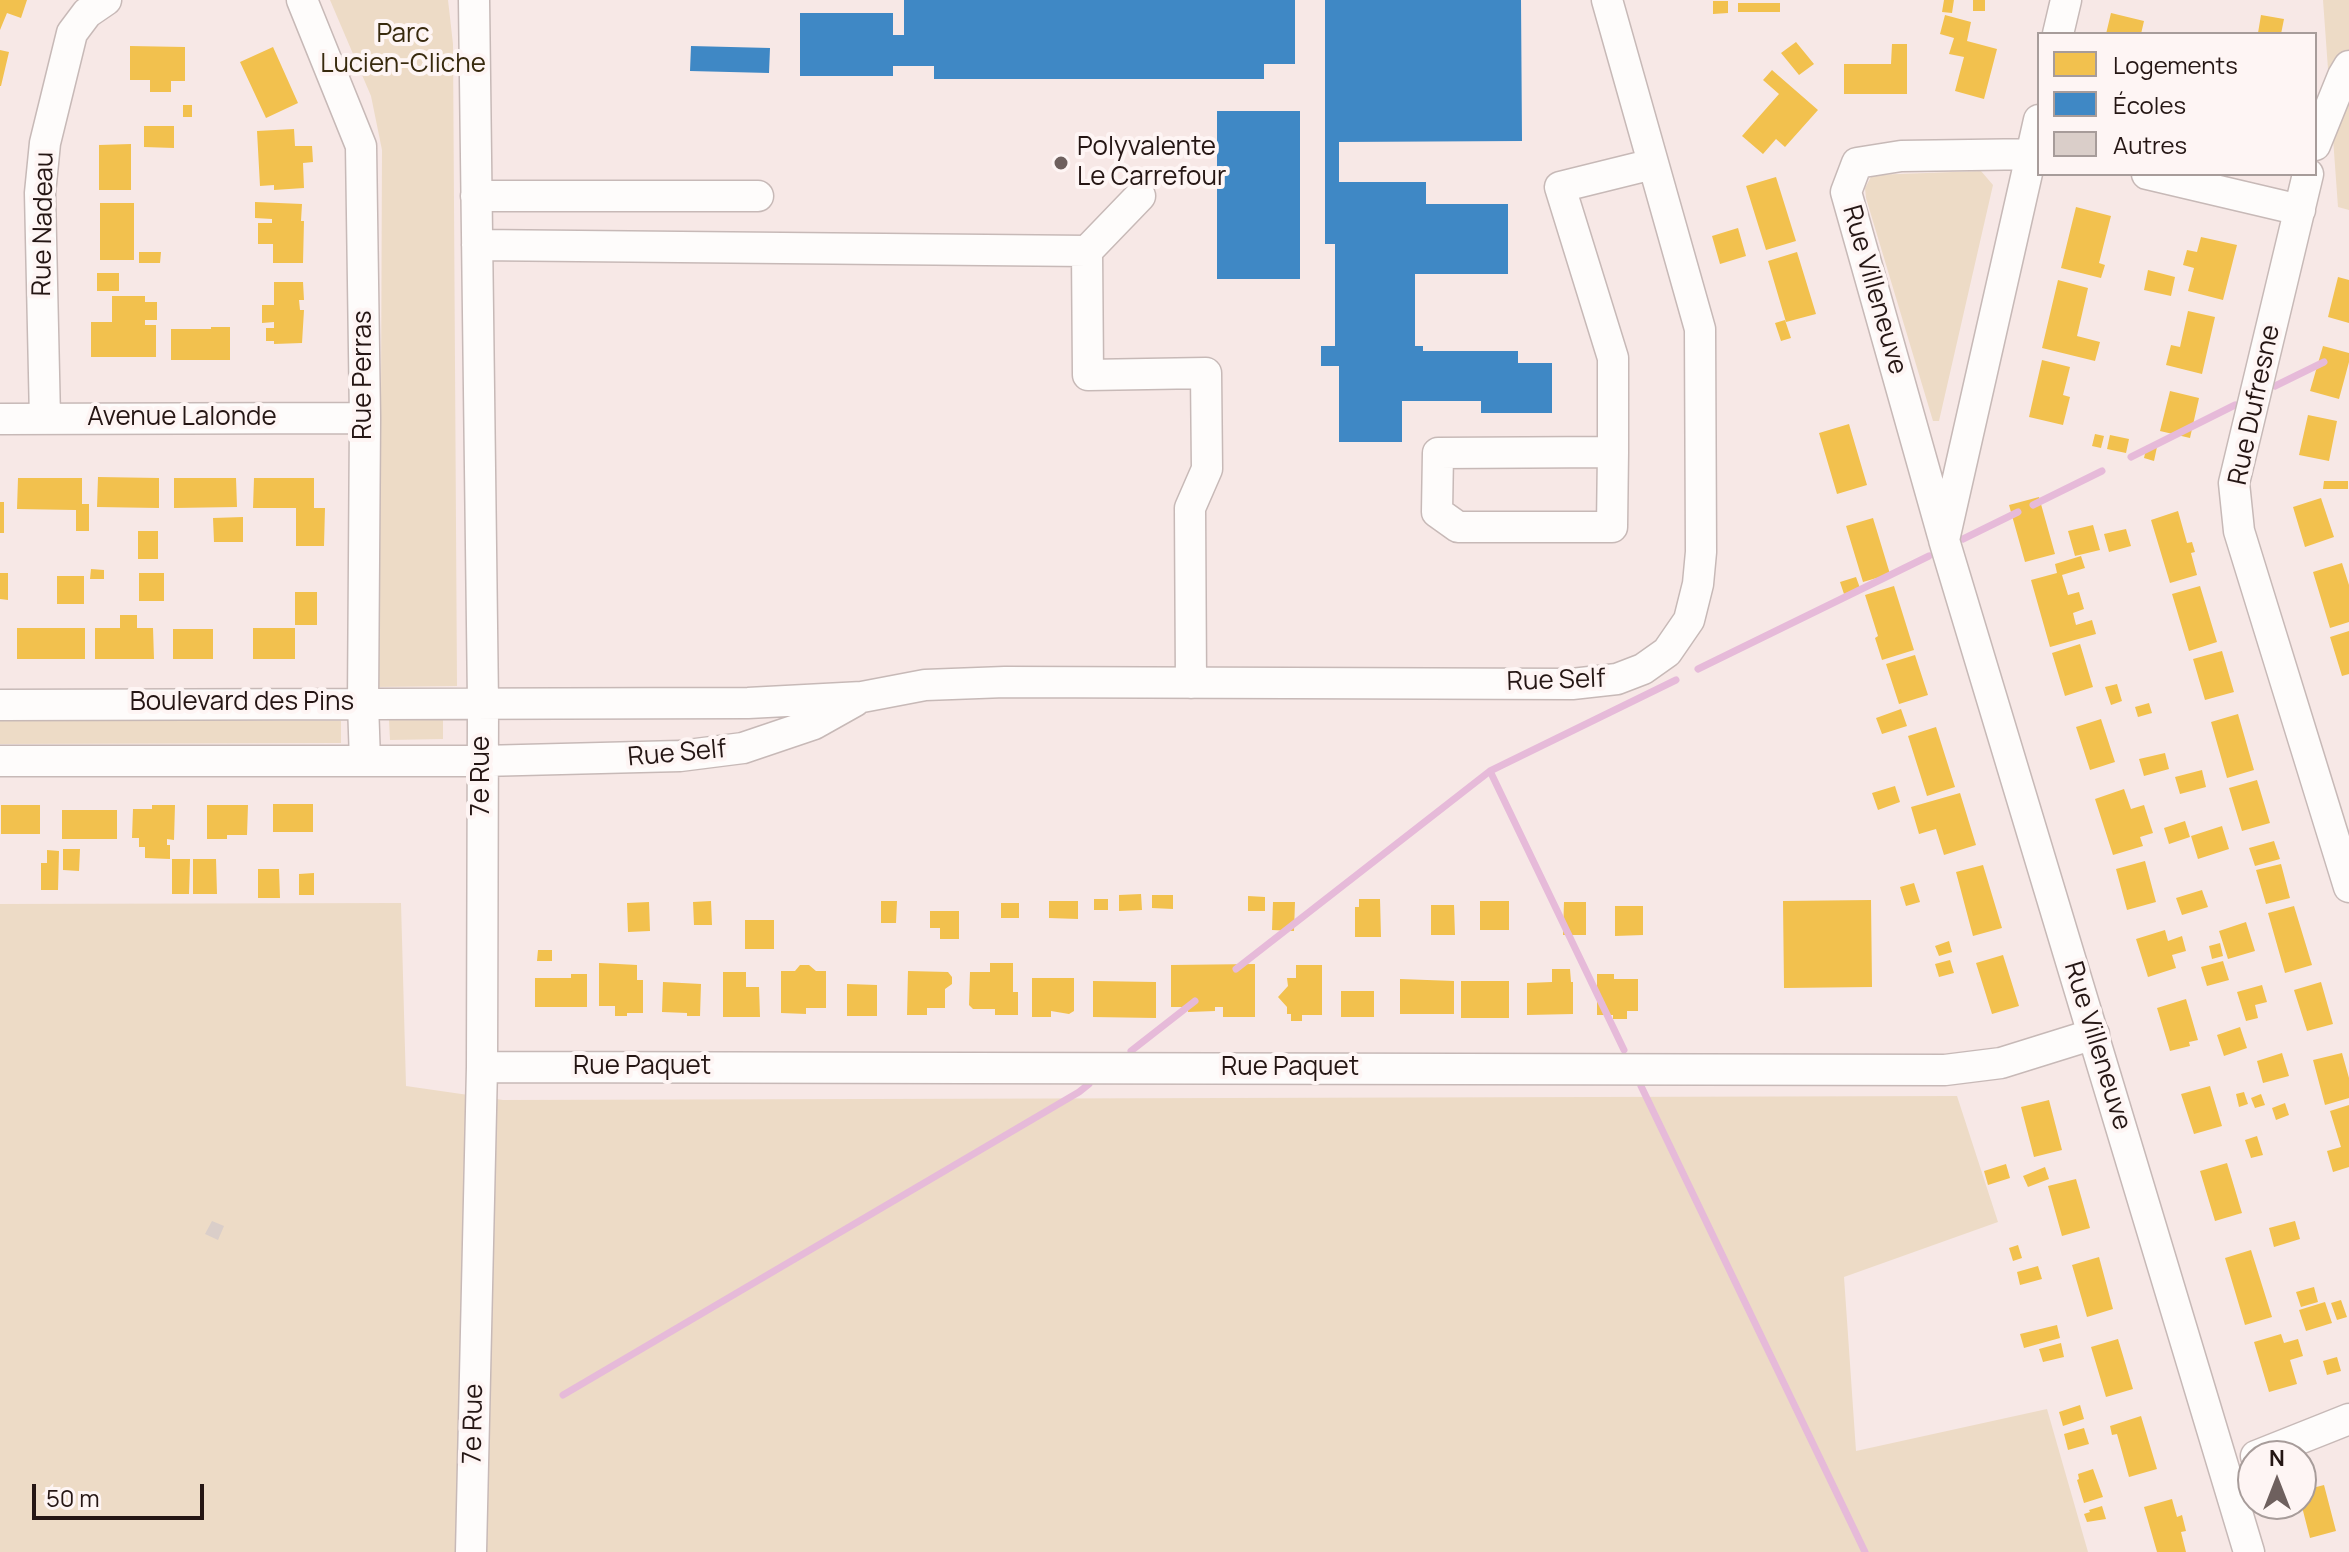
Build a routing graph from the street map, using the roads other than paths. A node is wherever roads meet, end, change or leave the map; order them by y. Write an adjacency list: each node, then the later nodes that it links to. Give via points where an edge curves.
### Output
1 (106, 0): 21 (street, Rue Nadeau, via 72,33 45,143 40,193)
2 (302, 0): 19 (street, Rue Perras, via 361,146)
3 (474, 0): 13 (street, 7e Rue)
4 (1607, 0): 10 (street, Rue Self)
5 (2066, 0): 6 (street)
6 (2058, 32)
7 (2349, 66): 8 (street)
8 (2317, 140)
9 (2035, 153): 23 (street, Rue Villeneuve); 23 (street, Rue Villeneuve, via 1901,156 1857,163 1846,192)
10 (1653, 164): 22 (street, via 1560,187 1613,358); 24 (street, Rue Self, via 1700,329 1698,584 1689,620 1667,652 1617,679 1572,684)
11 (2156, 176): 16 (street)
12 (2308, 176): 16 (street, Rue Dufresne)
13 (476, 196): 14 (street); 17 (street, 7e Rue)
14 (758, 196)
15 (1140, 196): 18 (street)
16 (2300, 210): 32 (street, Rue Dufresne, via 2234,483 2239,531)
17 (477, 245): 18 (street); 26 (street, 7e Rue)
18 (1087, 251): 24 (street, via 1088,375 1206,373 1207,469 1190,508)
19 (365, 418): 21 (street, Avenue Lalonde); 27 (street, Rue Perras)
20 (0, 419): 21 (street, Avenue Lalonde)
21 (45, 419)
22 (1613, 452): 22 (street, via 1438,453 1437,512 1458,527 1612,527)
23 (1944, 540): 33 (street, Rue Villeneuve)
24 (1191, 683): 25 (street, Rue Self, via 925,685)
25 (862, 697): 26 (street, Rue Self, via 748,703); 31 (street, Rue Self, via 814,724 743,748 680,756)
26 (483, 702): 27 (street, Boulevard des Pins); 31 (street, 7e Rue)
27 (363, 703): 28 (street, Boulevard des Pins); 30 (street, Rue Perras)
28 (0, 705)
29 (0, 761): 30 (street)
30 (365, 761): 31 (street)
31 (482, 761): 34 (street, 7e Rue)
32 (2349, 887)
33 (2094, 1034): 34 (street, Rue Paquet, via 2001,1063 1945,1070); 38 (street, Rue Villeneuve)
34 (482, 1067): 39 (street, 7e Rue)
35 (2349, 1419): 36 (street)
36 (2297, 1440)
37 (2237, 1464): 38 (street)
38 (2224, 1469): 40 (street, Rue Villeneuve)
39 (471, 1552)
40 (2249, 1552)

